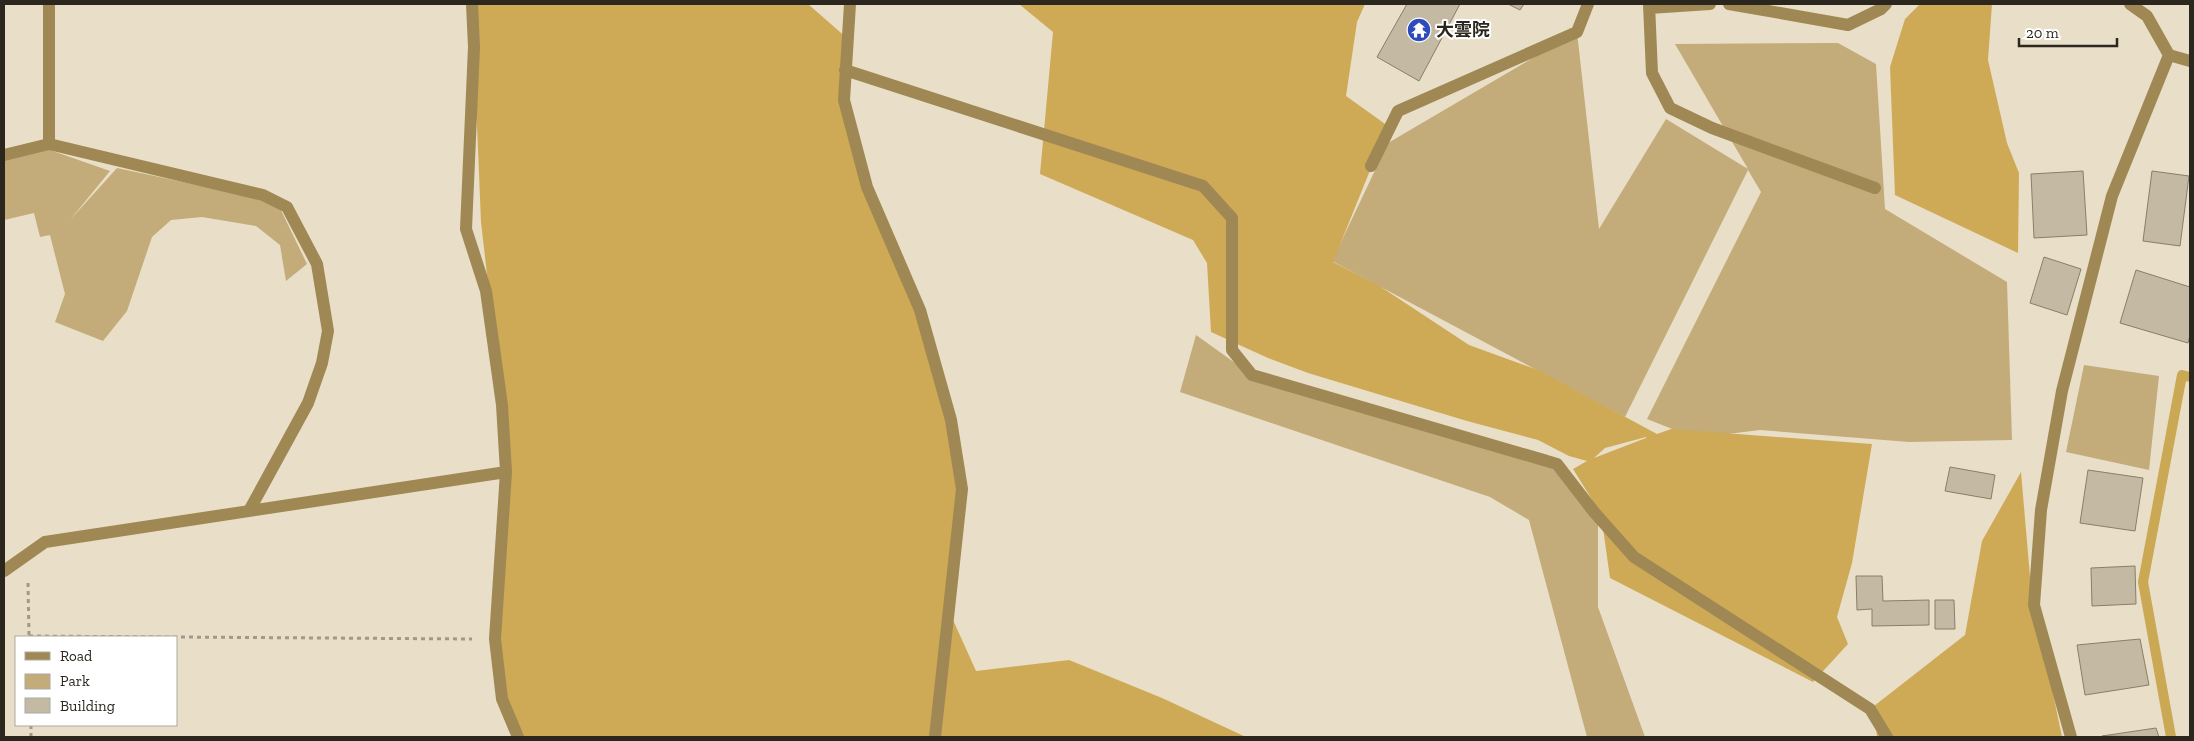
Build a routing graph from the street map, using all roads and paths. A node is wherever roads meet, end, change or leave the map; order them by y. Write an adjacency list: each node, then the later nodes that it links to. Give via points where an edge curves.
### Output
1 (49, 4): 13 (street)
2 (472, 4): 17 (street, via 474,47 466,229 486,291 502,405)
3 (850, 4): 12 (street)
4 (1588, 4): 15 (street, via 1577,32 1398,111)
5 (1710, 4): 9 (street)
6 (1729, 4): 7 (street, via 1848,25)
7 (1886, 4)
8 (2130, 4): 10 (street, via 2147,16)
9 (1649, 6): 16 (street, via 1652,73 1670,108 1712,128)
10 (2169, 55): 11 (street); 27 (street, via 2112,196 2062,391 2041,510 2034,605)
11 (2190, 61)
12 (846, 70): 25 (street, via 844,100 867,187 920,310 951,420 962,489); 26 (street, via 1202,186 1232,218 1232,350 1252,375 1557,464 1634,557 1870,709)
13 (48, 144): 14 (street); 18 (street, via 263,195 287,206 317,264 328,331 322,363 308,403)
14 (4, 155)
15 (1371, 166)
16 (1875, 188)
17 (506, 472): 18 (street); 23 (street)
18 (249, 511): 19 (street, via 45,542)
19 (28, 554): 20 (street); 21 (path)
20 (4, 571)
21 (29, 636)
22 (178, 638): 23 (path)
23 (495, 639): 24 (street, via 502,699)
24 (518, 737)
25 (936, 737)
26 (1887, 737)
27 (2071, 737)

